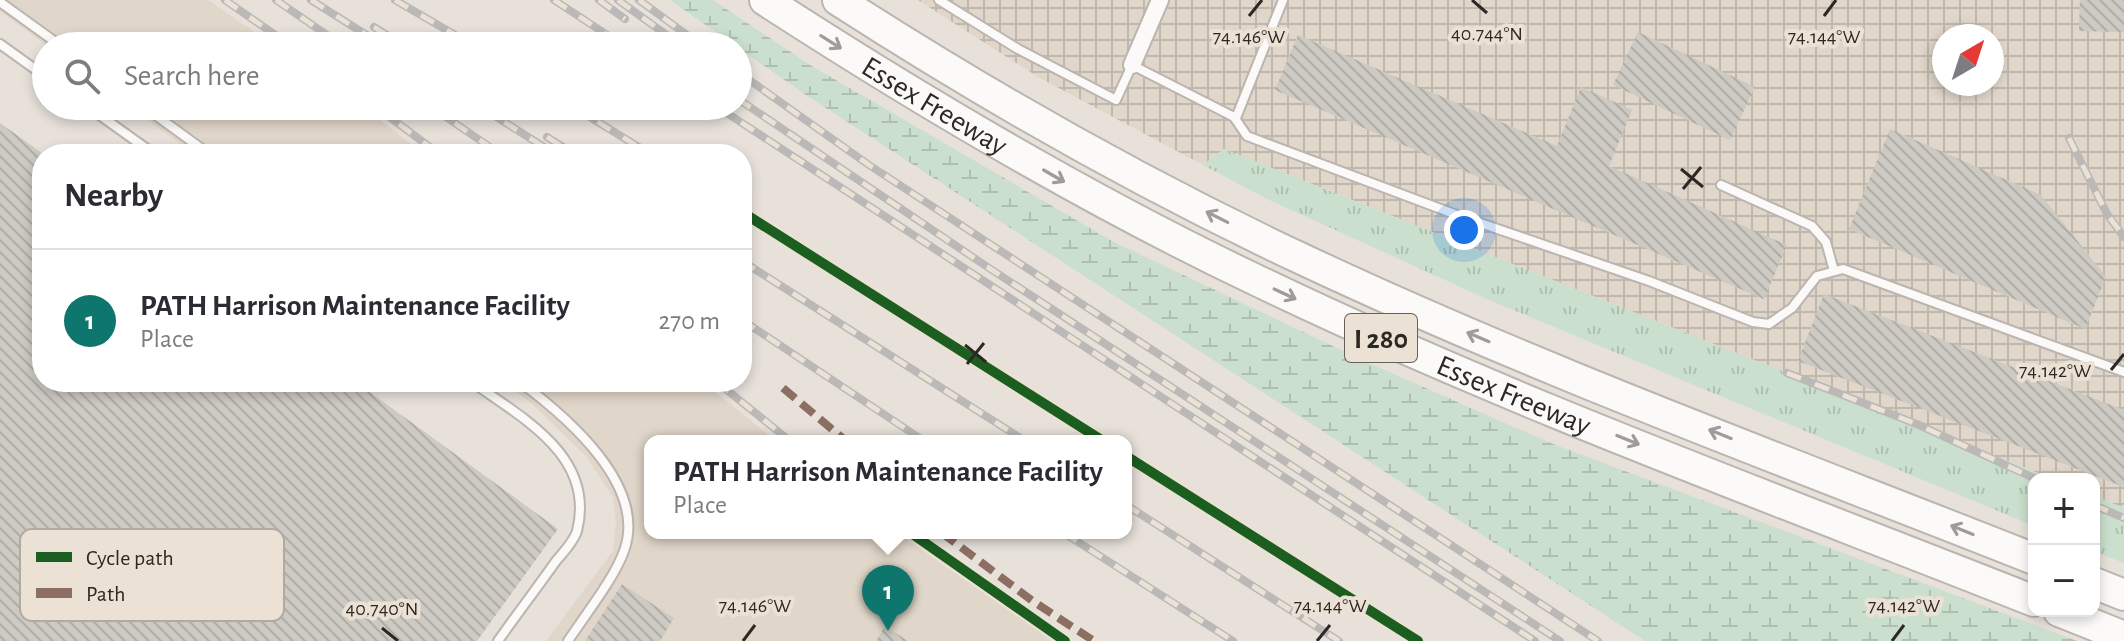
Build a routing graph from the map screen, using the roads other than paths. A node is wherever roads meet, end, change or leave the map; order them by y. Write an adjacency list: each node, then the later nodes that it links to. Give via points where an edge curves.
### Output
1 (765, 0): 24 (highway, Essex Freeway / I 280, one-way to 24, via 1042,169 1254,279 1482,382)
2 (838, 0): 21 (highway, Essex Freeway / I 280, one-way to 2, via 1531,359 1299,258 1061,135)
3 (939, 0): 9 (lane, via 1116,100)
4 (1160, 0): 9 (street)
5 (1283, 0): 11 (lane)
6 (0, 2): 7 (lane)
7 (42, 32)
8 (0, 44): 10 (lane)
9 (1132, 65): 11 (lane)
10 (32, 67)
11 (1234, 117): 17 (lane, via 1247,136 1753,322 1769,324 1792,308 1817,276)
12 (107, 120): 14 (lane)
13 (162, 120): 15 (lane)
14 (140, 144)
15 (195, 144)
16 (1721, 185): 17 (lane, via 1812,226 1826,242)
17 (1834, 271): 18 (lane, via 1843,269)
18 (2124, 372)
19 (486, 392): 27 (lane, via 558,450 575,474 579,503 577,533)
20 (532, 392): 28 (lane, via 593,450 619,487 628,513 622,556)
21 (2028, 557)
22 (2100, 585): 23 (highway)
23 (2124, 595)
24 (2028, 599)
25 (2074, 617): 26 (highway)
26 (2124, 637)
27 (498, 641)
28 (568, 641)

